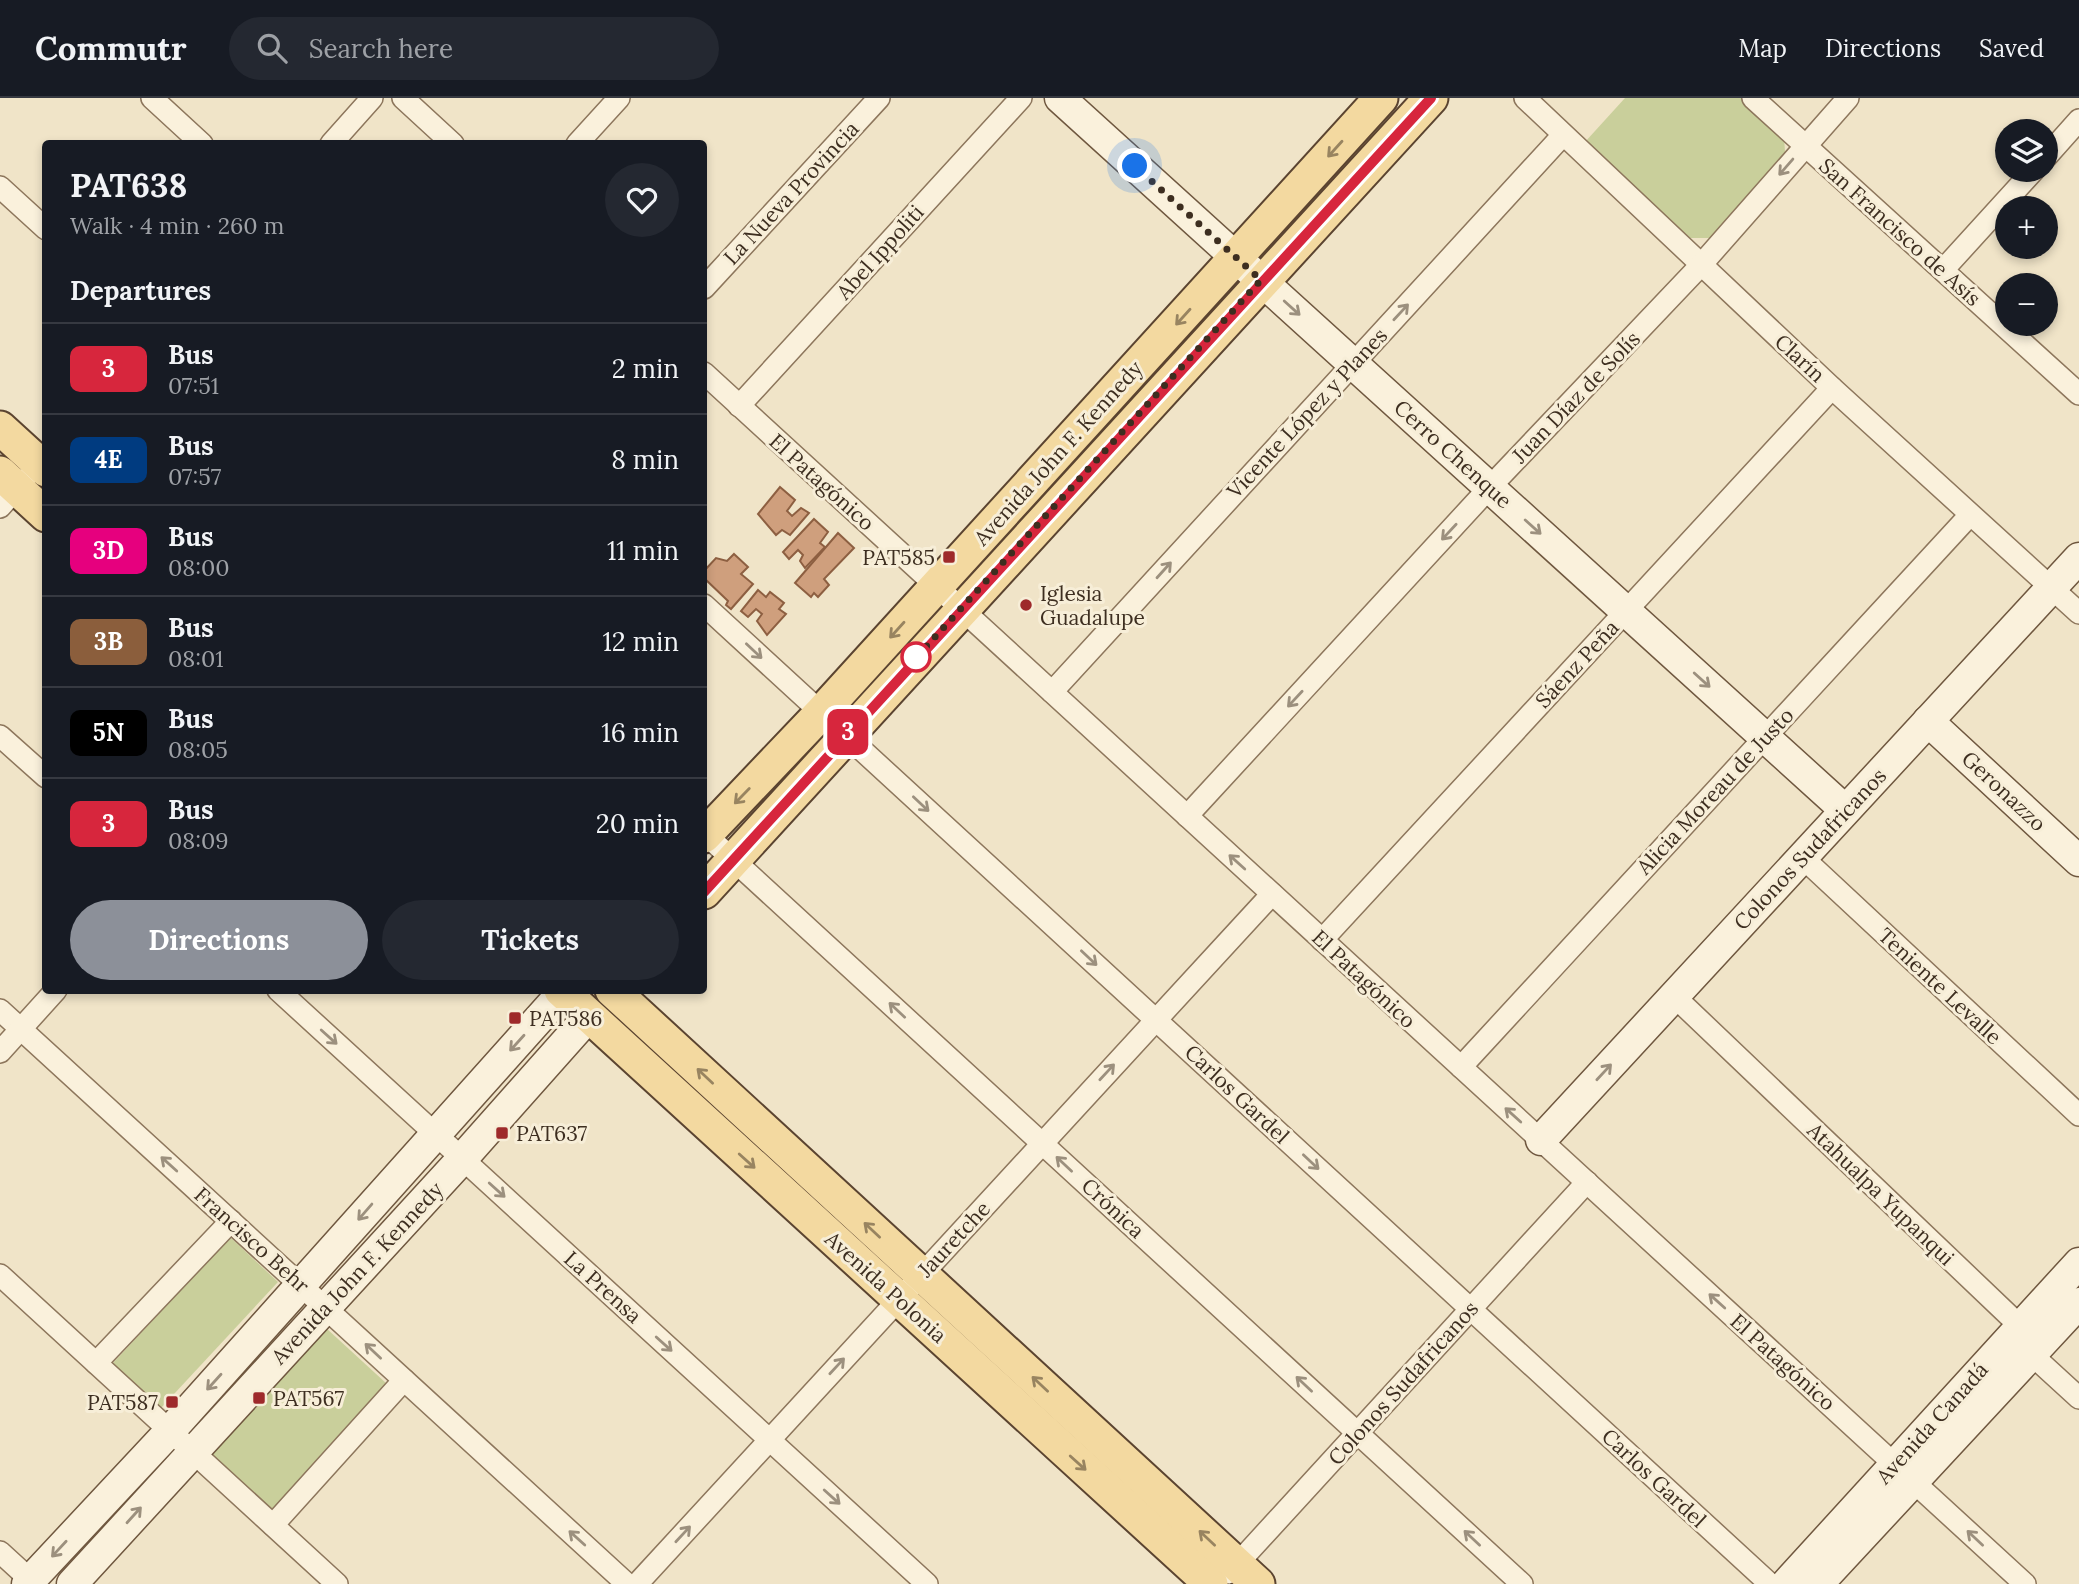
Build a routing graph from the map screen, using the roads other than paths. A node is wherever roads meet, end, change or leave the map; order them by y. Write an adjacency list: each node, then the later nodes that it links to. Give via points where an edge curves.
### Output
1 (152, 98): 15 (street)
2 (372, 98): 16 (street)
3 (403, 98): 17 (street)
4 (619, 98): 18 (street)
5 (879, 98): 28 (street, La Nueva Provincia)
6 (1021, 98): 33 (street, Abel Ippoliti)
7 (1060, 98): 24 (main road, Cerro Chenque)
8 (1381, 98): 24 (main road, Avenida John F. Kennedy, one-way to 24)
9 (1431, 98): 27 (main road, Avenida John F. Kennedy)
10 (1525, 98): 14 (street, Clarín)
11 (1753, 98): 20 (street, San Francisco de Asís)
12 (1849, 98): 20 (street, Juan Díaz de Solís)
13 (2079, 120): 19 (street)
14 (1563, 135): 25 (street, Clarín); 29 (street, Vicente López y Planes, one-way to 14)
15 (198, 140)
16 (335, 140)
17 (449, 140)
18 (581, 140)
19 (2058, 144)
20 (1805, 145): 25 (street, Juan Díaz de Solís, one-way to 25); 26 (street, San Francisco de Asís)
21 (2023, 182): 26 (street)
22 (0, 187): 23 (street)
23 (42, 225)
24 (1237, 258): 27 (main road, Cerro Chenque); 42 (main road, Avenida John F. Kennedy, one-way to 42)
25 (1701, 265): 31 (street, Clarín); 37 (street, Juan Díaz de Solís)
26 (1943, 270): 32 (street, San Francisco de Asís)
27 (1261, 280): 29 (main road, Cerro Chenque, one-way to 29); 45 (main road, Avenida John F. Kennedy)
28 (707, 285)
29 (1353, 363): 37 (main road, Cerro Chenque); 48 (street, Vicente López y Planes, one-way to 29)
30 (707, 376): 33 (street, El Patagónico)
31 (1832, 388): 40 (street, Clarín); 46 (street, Sáenz Peña)
32 (2079, 394)
33 (739, 406): 42 (street, El Patagónico)
34 (0, 428): 35 (main road)
35 (42, 463)
36 (42, 465): 38 (street)
37 (1490, 487): 46 (main road, Cerro Chenque, one-way to 46); 56 (street, Juan Díaz de Solís, one-way to 56)
38 (6, 489): 39 (main road)
39 (42, 512)
40 (1969, 516): 43 (street, Clarín); 53 (street, Alicia Moreau de Justo)
41 (2079, 558): 43 (main road, Colonos Sudafricanos)
42 (936, 586): 45 (street, El Patagónico); 49 (main road, Avenida John F. Kennedy, one-way to 49)
43 (2053, 590): 47 (street, Clarín); 50 (main road, Colonos Sudafricanos)
44 (707, 607): 49 (street, Carlos Gardel, one-way to 49)
45 (961, 609): 48 (street, El Patagónico); 51 (main road, Avenida John F. Kennedy)
46 (1626, 611): 53 (main road, Cerro Chenque, one-way to 53); 64 (street, Sáenz Peña)
47 (2079, 613)
48 (1052, 692): 56 (street, El Patagónico)
49 (821, 713): 51 (street, Carlos Gardel); 57 (main road, Avenida John F. Kennedy, one-way to 57)
50 (1928, 720): 55 (main road, Colonos Sudafricanos); 61 (main road, Geronazzo)
51 (845, 734): 60 (main road, Avenida John F. Kennedy); 74 (street, Carlos Gardel, one-way to 74)
52 (0, 736): 54 (street)
53 (1765, 737): 55 (main road, Cerro Chenque); 77 (street, Alicia Moreau de Justo)
54 (42, 773)
55 (1845, 810): 59 (main road, Colonos Sudafricanos)
56 (1187, 816): 63 (street, El Patagónico, one-way to 56)
57 (707, 832)
58 (707, 838): 60 (street, Crónica)
59 (1802, 857): 71 (main road, Colonos Sudafricanos); 78 (street, Teniente Levalle)
60 (733, 860): 62 (main road, Avenida John F. Kennedy); 81 (street, Crónica, one-way to 60)
61 (2079, 861)
62 (707, 889)
63 (1272, 894): 64 (street, El Patagónico); 74 (street, Jauretche)
64 (1322, 940): 77 (street, El Patagónico)
65 (52, 994): 75 (street)
66 (282, 994): 79 (street, La Prensa, one-way to 79)
67 (560, 994): 79 (main road, Avenida John F. Kennedy, one-way to 79)
68 (566, 994): 73 (main road, Avenida Polonia)
69 (608, 994): 73 (main road, Avenida John F. Kennedy)
70 (615, 994): 87 (main road, Avenida Polonia, one-way to 70)
71 (1674, 996): 80 (main road, Colonos Sudafricanos, one-way to 71); 93 (street, Atahualpa Yupanqui)
72 (0, 1010): 75 (street, Francisco Behr)
73 (589, 1016): 82 (main road, Avenida John F. Kennedy); 89 (main road, Avenida Polonia, one-way to 89)
74 (1156, 1020): 81 (street, Jauretche, one-way to 74); 92 (street, Carlos Gardel, one-way to 92)
75 (21, 1029): 76 (street); 84 (street, Francisco Behr, one-way to 75)
76 (0, 1052)
77 (1461, 1067): 80 (street, El Patagónico, one-way to 77)
78 (2079, 1115)
79 (435, 1133): 82 (street, La Prensa); 88 (main road, Avenida John F. Kennedy, one-way to 88)
80 (1541, 1140): 83 (street, El Patagónico)
81 (1042, 1143): 87 (street, Jauretche); 97 (street, Crónica, one-way to 81)
82 (462, 1159): 91 (main road, Avenida John F. Kennedy); 98 (street, La Prensa, one-way to 98)
83 (1587, 1182): 92 (street, Colonos Sudafricanos); 100 (street, El Patagónico, one-way to 83)
84 (230, 1221): 88 (street, Francisco Behr); 94 (street)
85 (2079, 1263): 93 (main road, Avenida Canadá)
86 (0, 1275): 94 (street)
87 (921, 1275): 89 (street, Jauretche); 103 (main road, Avenida Polonia, one-way to 87)
88 (301, 1286): 91 (street, Francisco Behr); 99 (main road, Avenida John F. Kennedy, one-way to 99)
89 (899, 1299): 98 (street, Jauretche, one-way to 89); 103 (main road, Avenida Polonia, one-way to 103)
90 (2079, 1303): 93 (main road, Avenida Canadá)
91 (324, 1306): 95 (street, Francisco Behr, one-way to 91); 99 (main road, Avenida John F. Kennedy)
92 (1471, 1309): 97 (street, Colonos Sudafricanos); 111 (street, Carlos Gardel)
93 (2026, 1340): 96 (street, Atahualpa Yupanqui); 100 (main road, Avenida Canadá)
94 (96, 1363): 99 (street)
95 (404, 1380): 101 (street); 107 (street, Francisco Behr, one-way to 95)
96 (2079, 1398)
97 (1357, 1433): 103 (street, Colonos Sudafricanos); 110 (street, Crónica, one-way to 97)
98 (769, 1440): 108 (street, Jauretche, one-way to 98); 109 (street, La Prensa, one-way to 109)
99 (181, 1441): 101 (street); 104 (main road, Avenida John F. Kennedy, one-way to 104); 105 (main road, Avenida John F. Kennedy, one-way to 99)
100 (1904, 1473): 112 (main road, Avenida Canadá); 113 (main road, Avenida Canadá); 114 (street, El Patagónico, one-way to 100)
101 (273, 1525): 106 (street)
102 (0, 1552): 104 (street)
103 (1231, 1579)
104 (31, 1583)
105 (72, 1584)
106 (337, 1584)
107 (627, 1584)
108 (637, 1584)
109 (927, 1584)
110 (1522, 1584)
111 (1770, 1584)
112 (1786, 1584)
113 (1818, 1584)
114 (2025, 1584)

